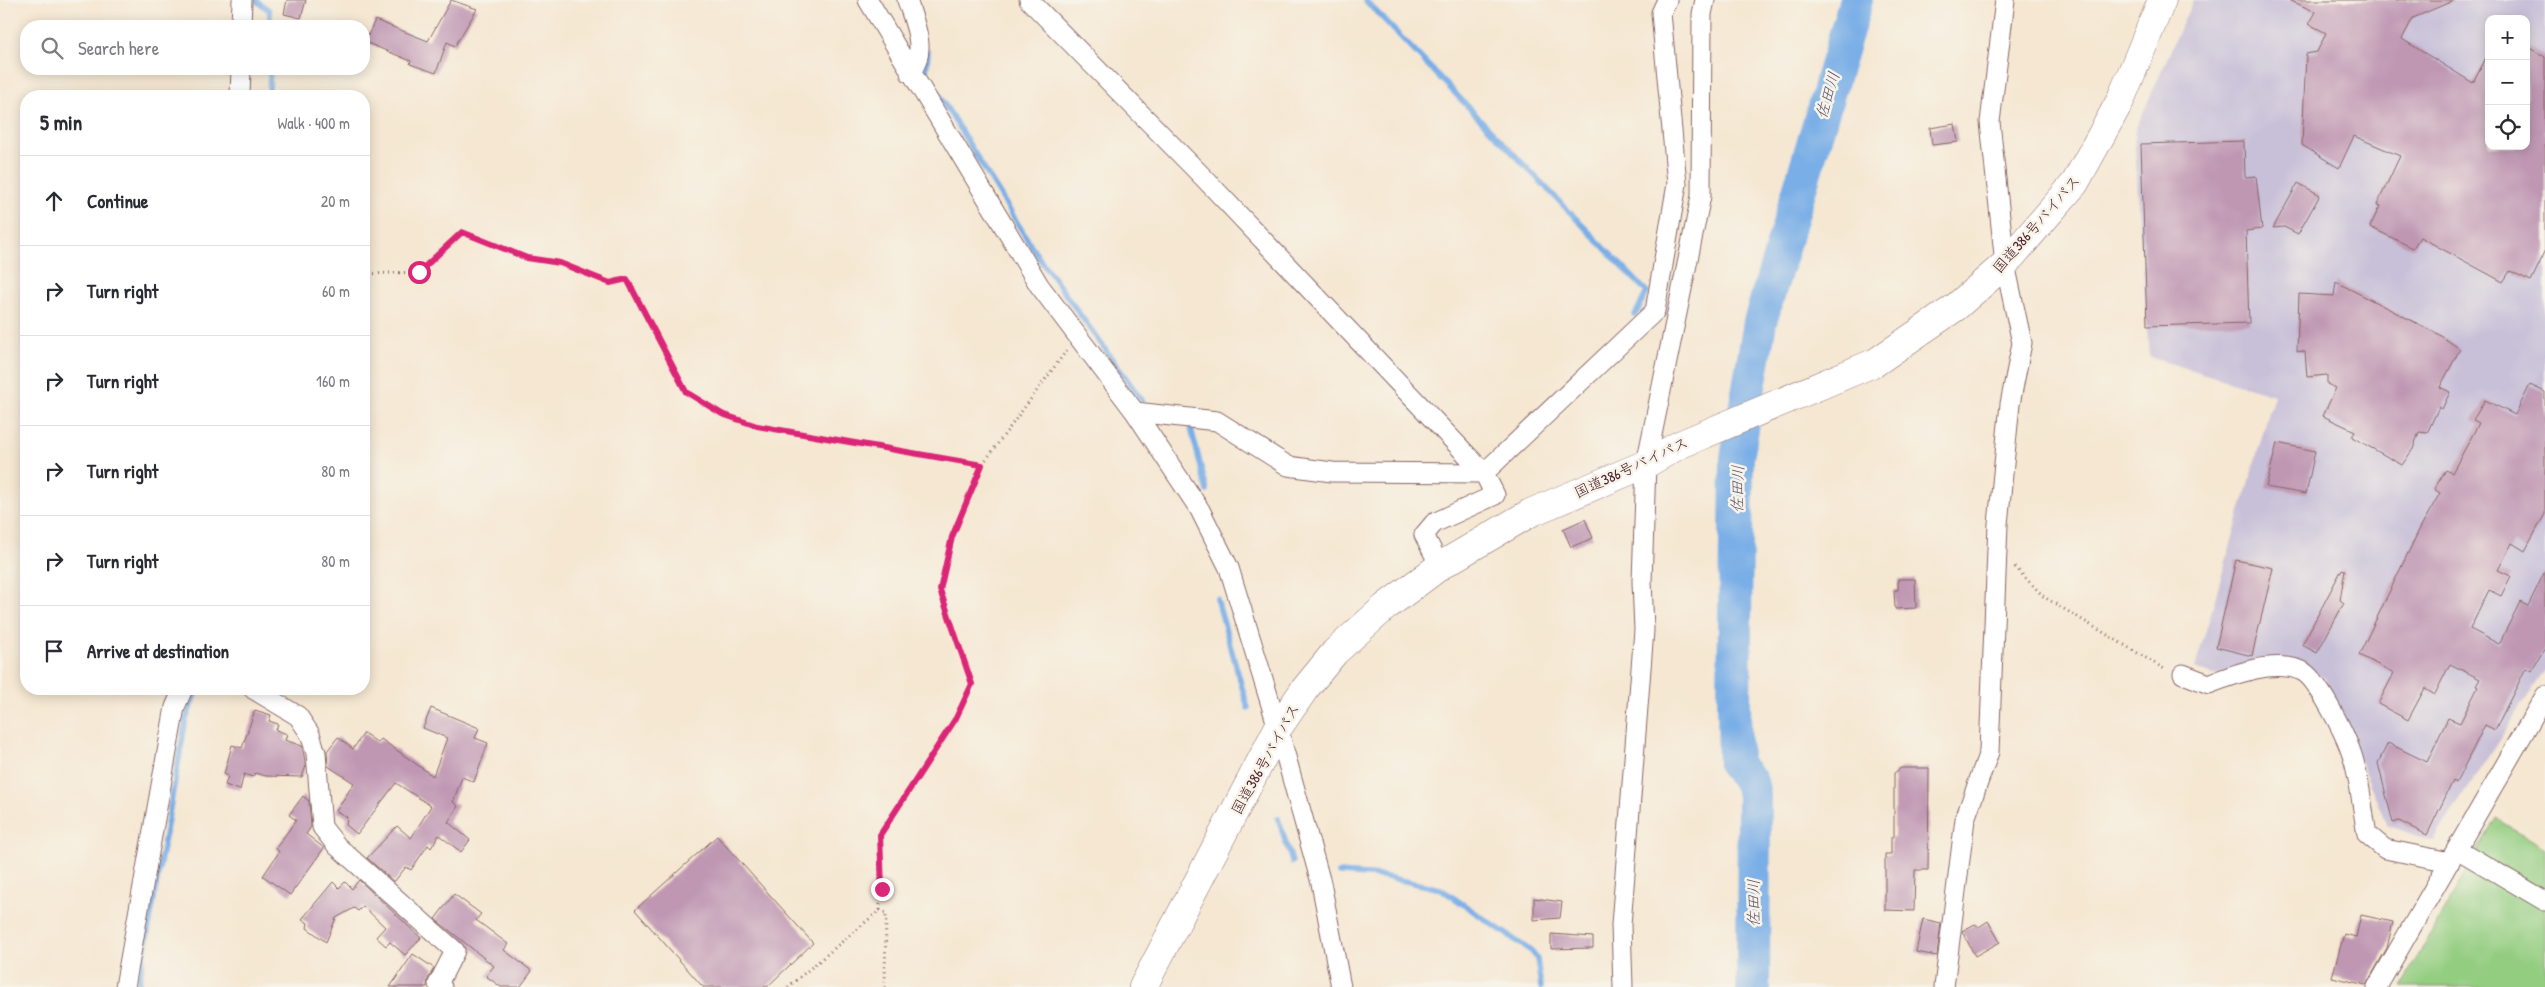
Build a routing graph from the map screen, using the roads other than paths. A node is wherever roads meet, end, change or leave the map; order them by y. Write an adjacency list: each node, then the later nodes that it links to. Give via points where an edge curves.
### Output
1 (242, 0): 9 (street)
2 (868, 0): 10 (street)
3 (907, 0): 10 (street, via 919,40 919,62)
4 (1029, 0): 16 (street, via 1204,178)
5 (1705, 0): 15 (street, via 1702,14 1701,196)
6 (2005, 0): 13 (street, via 1990,122)
7 (2162, 0): 13 (highway, 国道386号バイパス, via 2120,101 2075,183)
8 (1660, 4): 16 (street, via 1677,184 1655,311)
9 (241, 20)
10 (910, 73): 14 (street, via 1039,285)
11 (241, 75): 12 (street)
12 (240, 90)
13 (2005, 264): 15 (highway, 国道386号バイパス, via 1956,307 1876,362 1679,445); 30 (street, via 2022,342 2010,404 1997,549 1989,752 1965,819)
14 (1135, 412): 16 (street, via 1217,421 1288,466 1332,472); 22 (street, via 1200,510 1229,568)
15 (1646, 464): 17 (highway, 国道386号バイパス, via 1530,513); 29 (street, via 1642,581 1644,630 1622,925)
16 (1484, 473): 17 (street, via 1495,495 1434,523 1424,535)
17 (1440, 566): 22 (highway, 国道386号バイパス, via 1385,607 1335,652)
18 (2183, 674): 23 (street, via 2209,684 2232,675 2275,666 2302,671 2321,691 2351,752 2367,834 2385,849)
19 (180, 695): 25 (street, via 175,707)
20 (263, 695): 26 (street, via 298,716 310,734 316,753 322,827 337,846 455,950 438,984)
21 (2545, 696): 23 (street)
22 (1278, 728): 27 (highway, 国道386号バイパス); 28 (street, via 1321,883)
23 (2453, 856): 24 (street); 31 (street)
24 (2545, 901)
25 (125, 987)
26 (442, 987)
27 (1143, 987)
28 (1341, 987)
29 (1623, 987)
30 (1944, 987)
31 (2376, 987)

